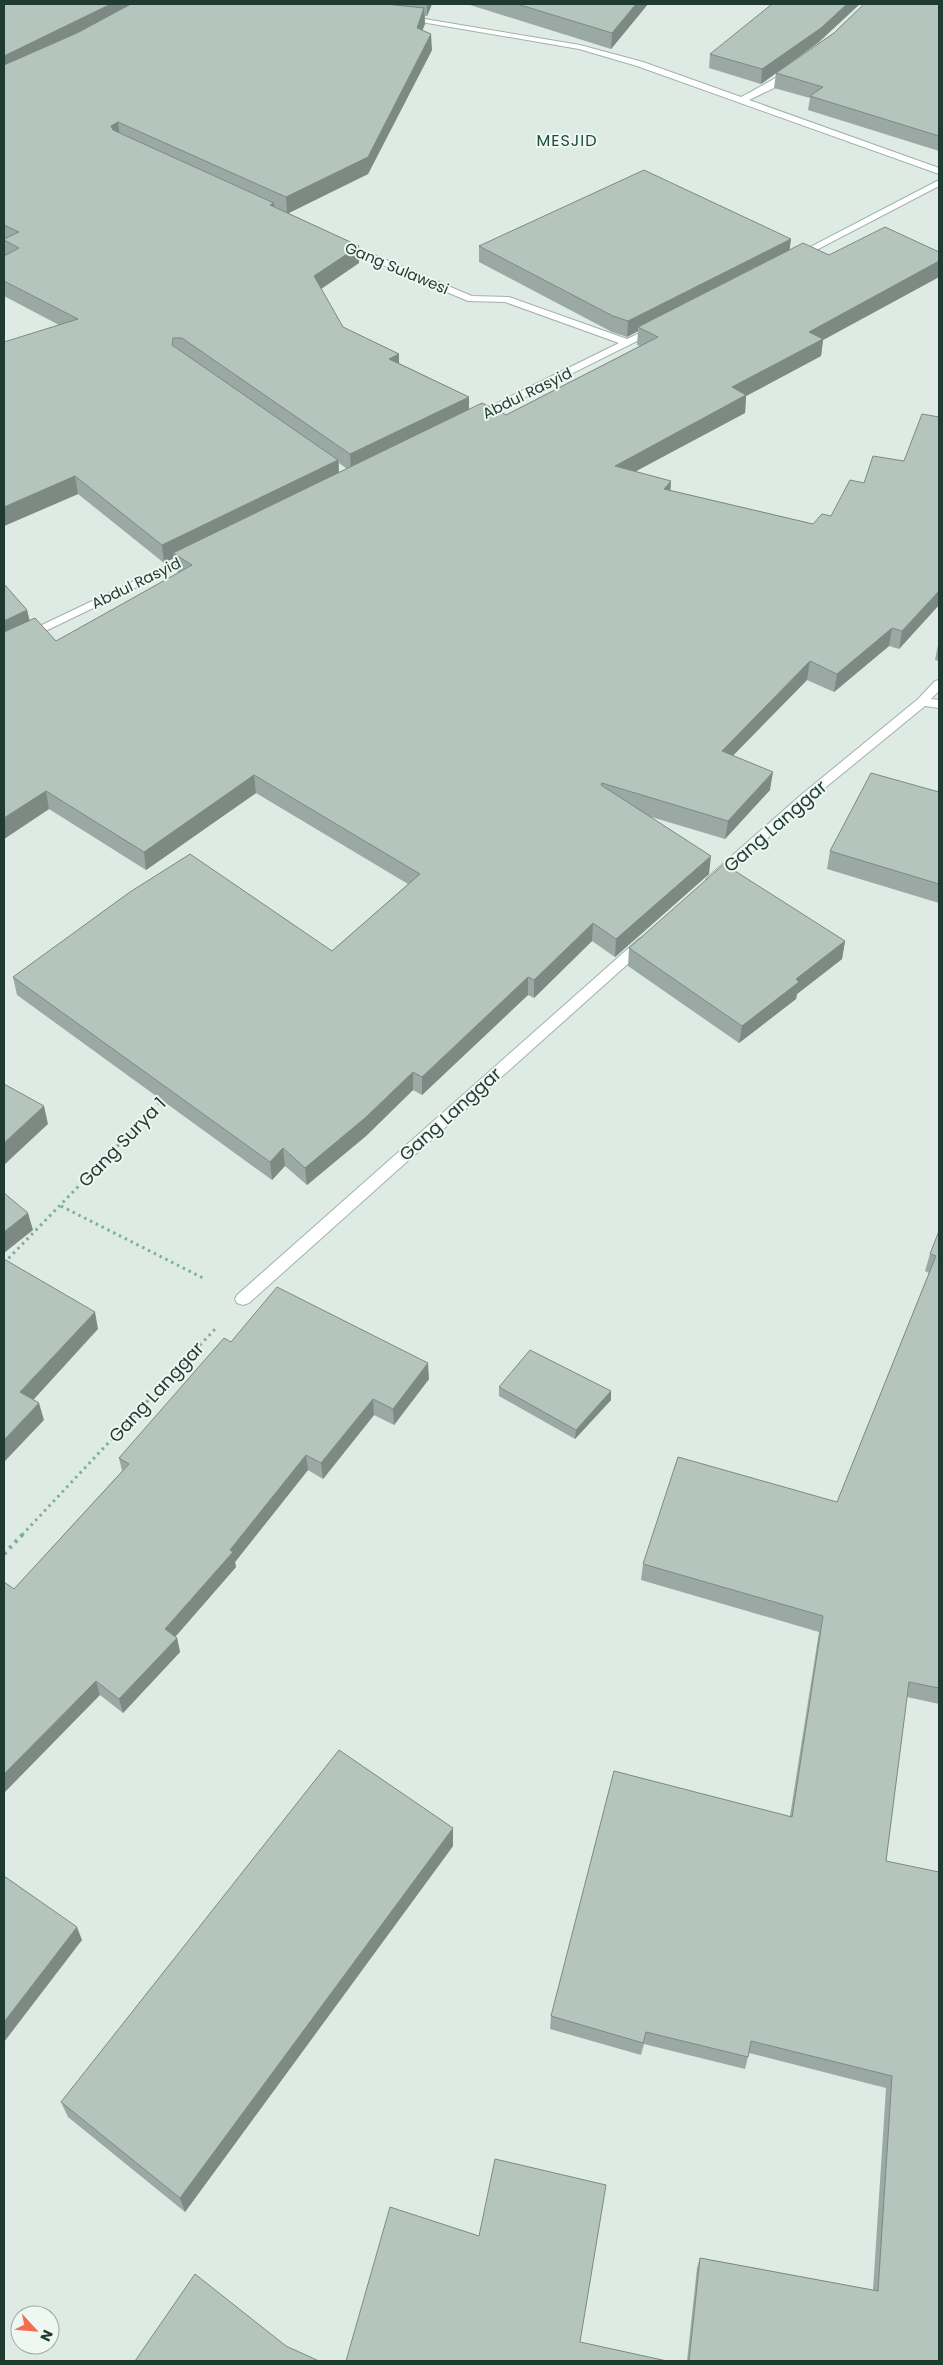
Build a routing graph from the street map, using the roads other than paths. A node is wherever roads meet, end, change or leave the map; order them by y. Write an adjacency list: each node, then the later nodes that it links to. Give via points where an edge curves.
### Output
1 (397, 17): 3 (street, via 580,47)
2 (800, 64): 3 (street, via 771,86)
3 (743, 100): 4 (street)
4 (939, 171)
5 (939, 183): 7 (street)
6 (332, 240): 9 (street, Gang Sulawesi, via 471,299 506,299)
7 (784, 263)
8 (662, 325): 9 (street, Abdul Rasyid)
9 (628, 343): 10 (street, Abdul Rasyid)
10 (468, 422)
11 (200, 552): 12 (street, Abdul Rasyid)
12 (4, 647)
13 (939, 684): 14 (street)
14 (922, 702): 15 (street); 16 (street, Gang Langgar)
15 (939, 704)
16 (702, 890)
17 (658, 930): 18 (street, Gang Langgar)
18 (243, 1299)

